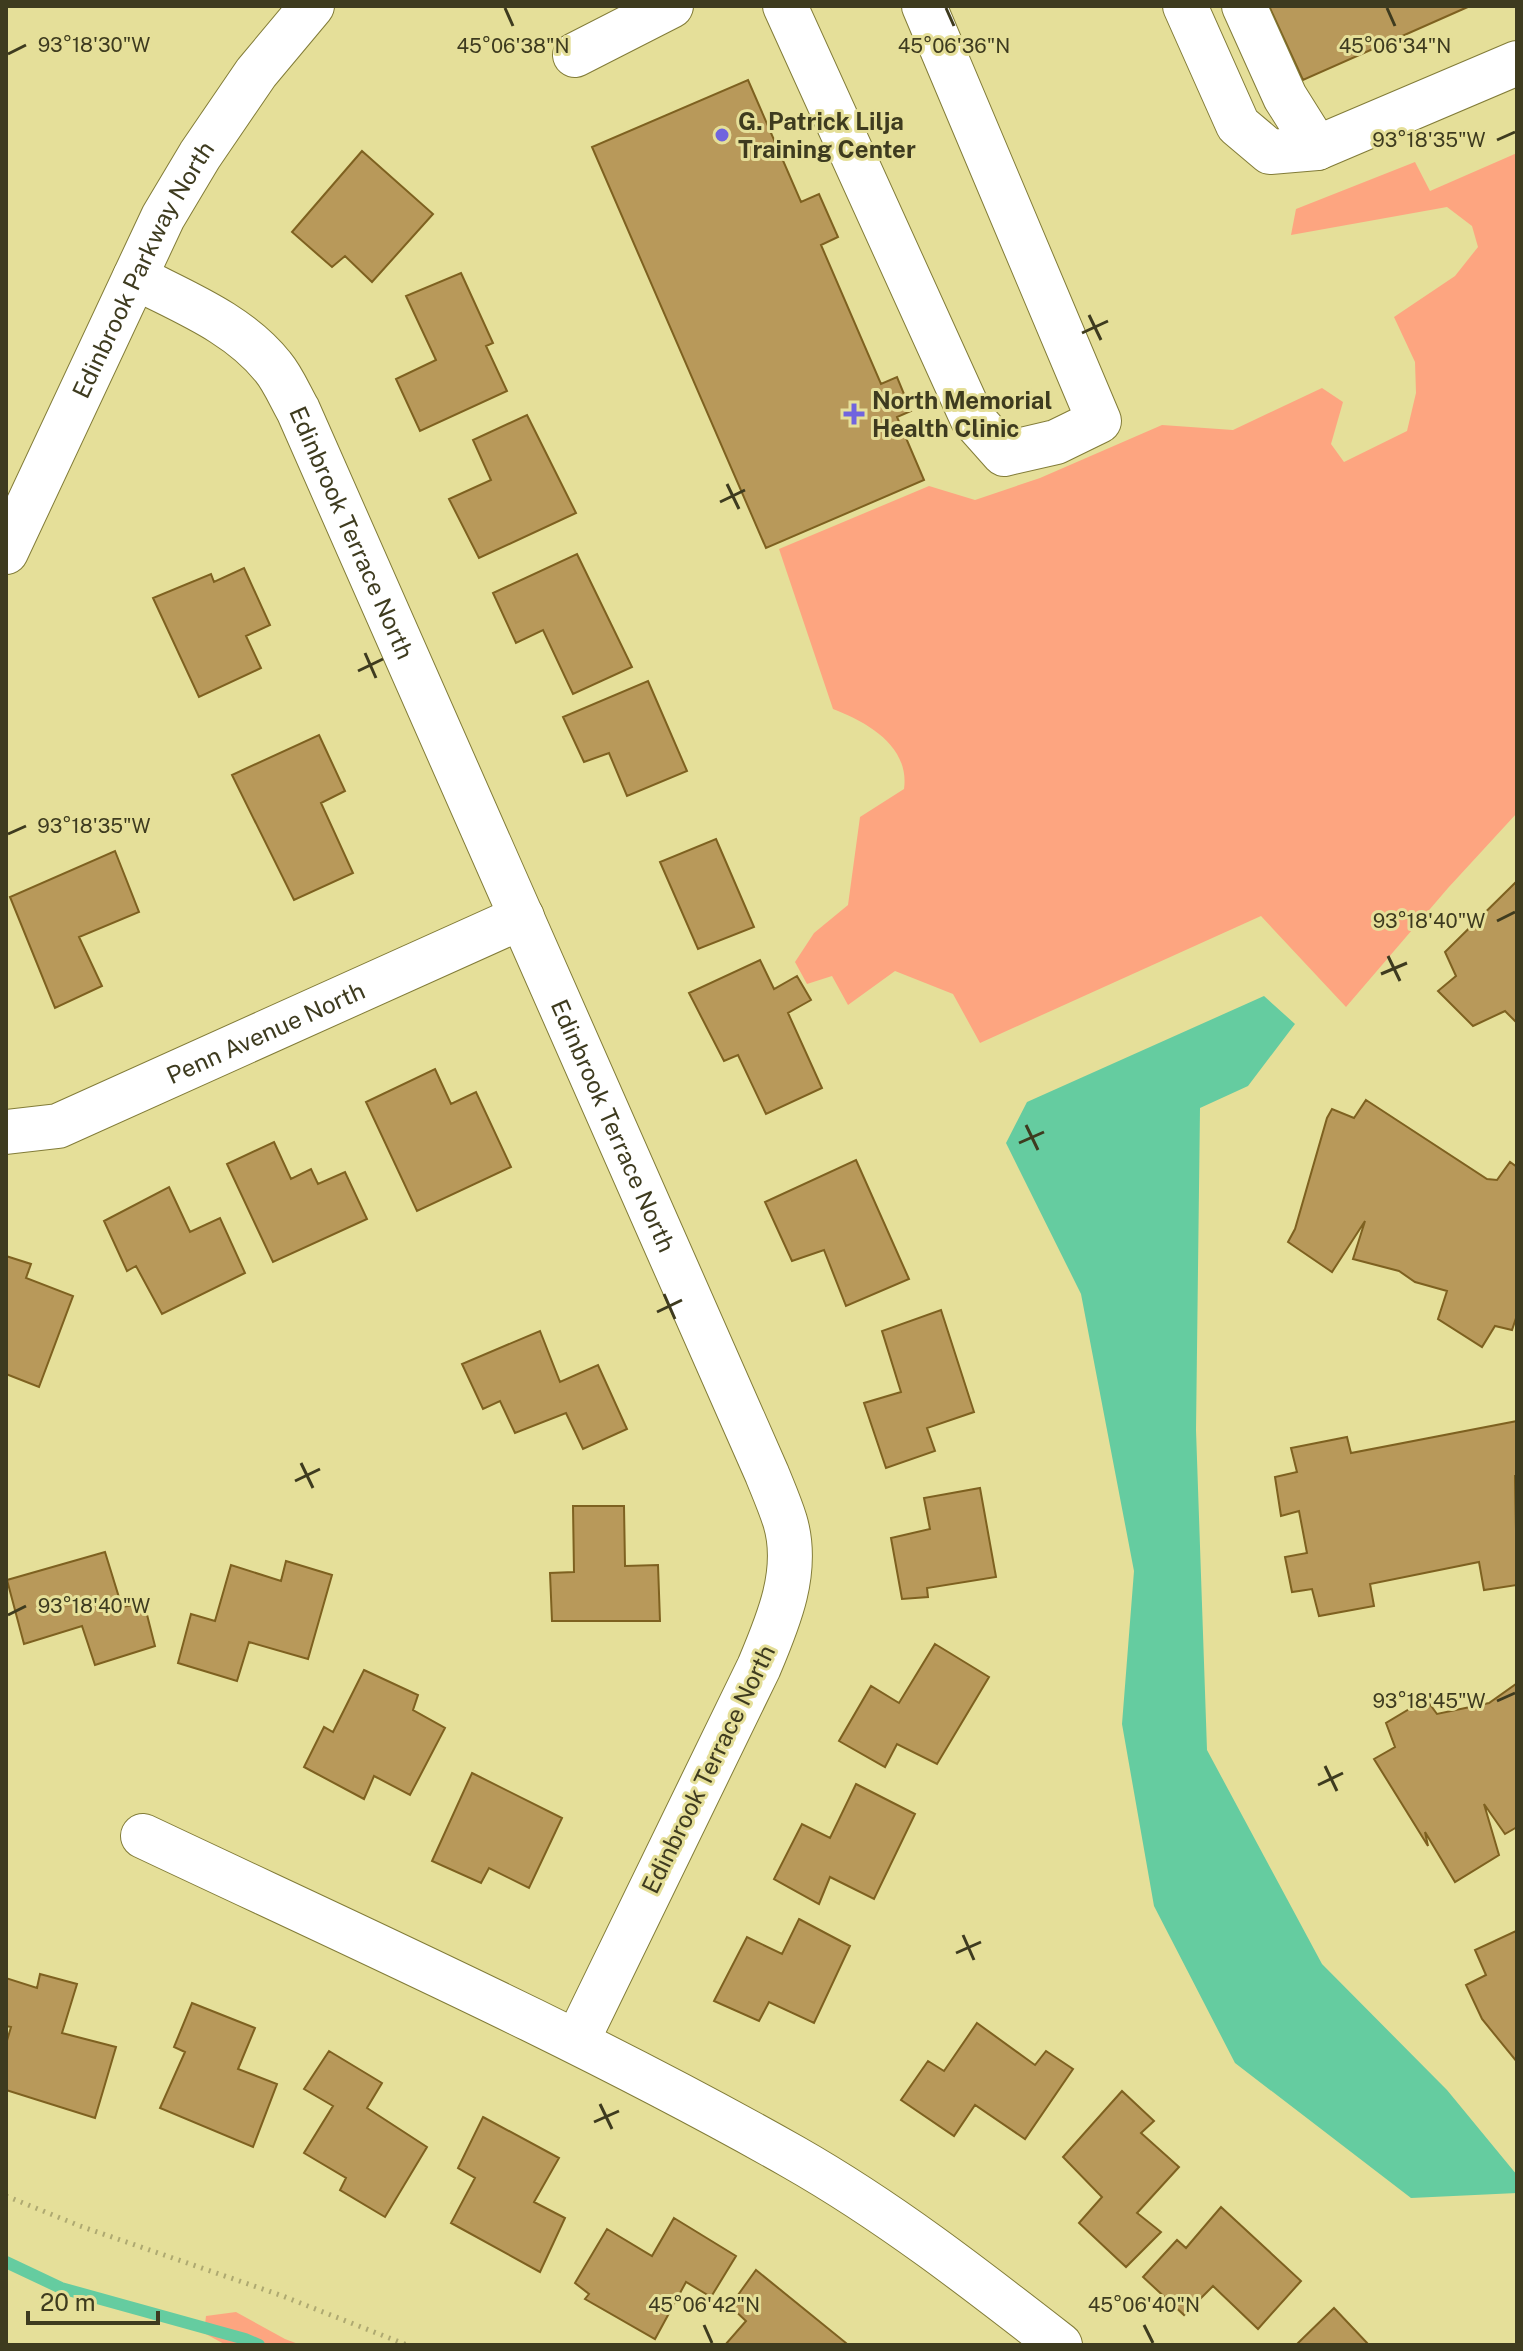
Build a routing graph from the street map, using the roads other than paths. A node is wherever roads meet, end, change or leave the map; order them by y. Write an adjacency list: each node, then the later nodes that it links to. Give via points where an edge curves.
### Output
1 (312, 6): 10 (street, Edinbrook Parkway North, via 256,73 200,155)
2 (671, 6): 7 (street)
3 (785, 6): 4 (street, via 972,418 1004,454 1056,442 1099,421)
4 (924, 6)
5 (1185, 6): 9 (street, via 1238,125 1270,152)
6 (1244, 6): 9 (street, via 1285,97)
7 (575, 55)
8 (1517, 63): 9 (street)
9 (1317, 148)
10 (135, 277): 11 (street, Edinbrook Parkway North); 12 (street, Edinbrook Terrace North, via 246,339 274,368 298,410)
11 (6, 552)
12 (522, 917): 13 (street, Penn Avenue North, via 58,1126); 15 (street, Edinbrook Terrace North, via 767,1474 786,1524 790,1571 779,1620 759,1667)
13 (6, 1132)
14 (143, 1836): 15 (street)
15 (577, 2041): 16 (street, via 794,2158 885,2215)
16 (1060, 2345)

